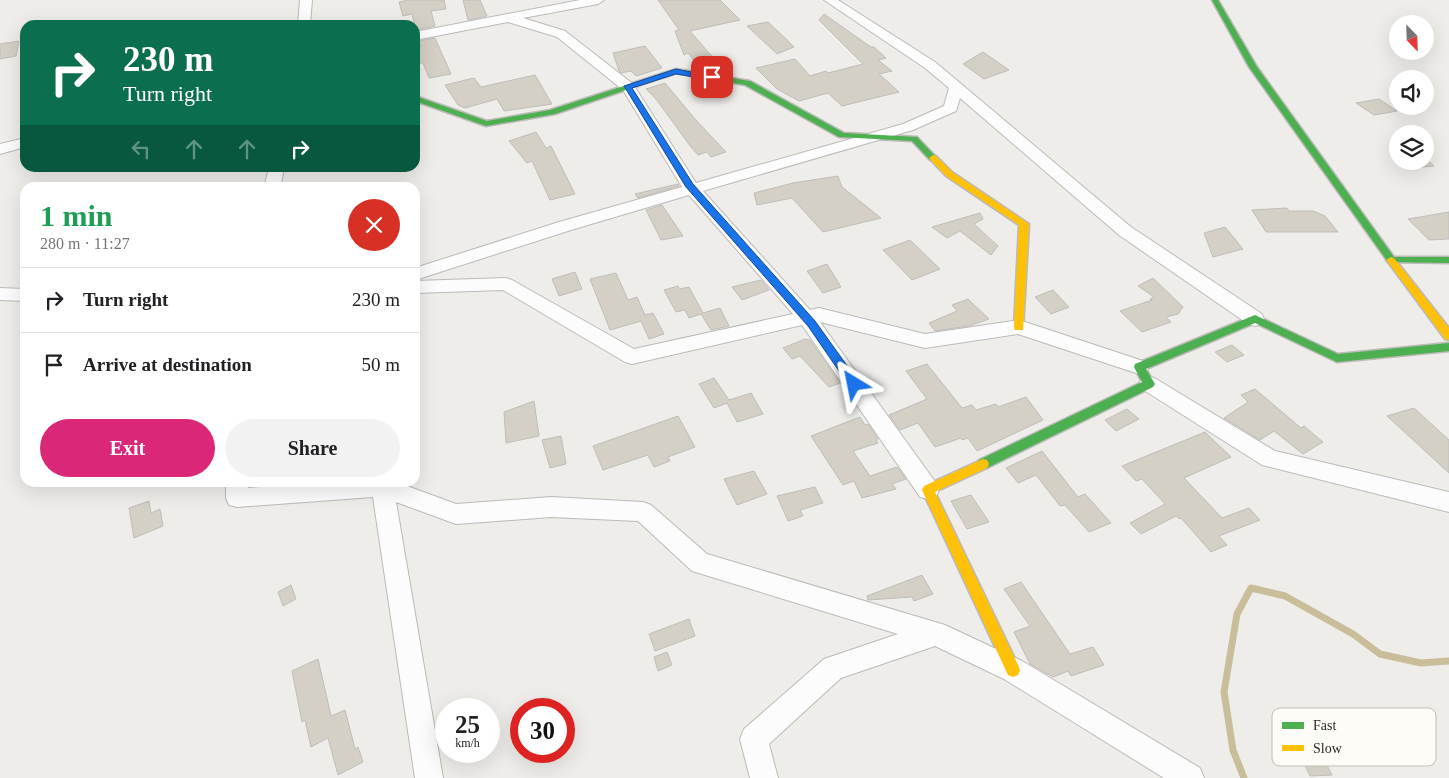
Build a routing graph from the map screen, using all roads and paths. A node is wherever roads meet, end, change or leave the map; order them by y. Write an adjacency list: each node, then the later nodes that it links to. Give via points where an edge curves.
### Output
1 (306, 0): 6 (street)
2 (598, 0): 5 (street)
3 (830, 0): 9 (street, via 930,65)
4 (1215, 0): 15 (street, via 1253,67)
5 (509, 18): 7 (street); 8 (street, via 561,34)
6 (304, 20)
7 (420, 35)
8 (628, 86): 10 (street, via 552,112 486,124); 11 (street, via 676,71 747,83 842,135); 14 (street)
9 (956, 87): 11 (street, via 951,108); 22 (street, via 1125,231)
10 (420, 100)
11 (875, 137): 14 (street); 23 (street, via 914,139 949,174 1024,224)
12 (20, 143): 13 (street)
13 (0, 149)
14 (693, 190): 17 (street, via 565,226); 21 (street)
15 (1391, 260): 16 (street); 24 (street)
16 (1449, 260)
17 (420, 272)
18 (420, 287): 21 (street, via 506,284 632,357)
19 (0, 294): 20 (street)
20 (20, 295)
21 (806, 318): 23 (street, via 819,315 925,341); 29 (street)
22 (1255, 319): 25 (street, via 1337,358); 26 (street)
23 (1019, 327): 26 (street)
24 (1449, 336)
25 (1449, 348)
26 (1144, 376): 29 (street); 30 (street, via 1270,459)
27 (237, 487): 28 (street, via 236,498)
28 (383, 487): 31 (street, via 456,514 550,507 643,512 700,563); 33 (street)
29 (928, 490): 32 (street)
30 (1449, 502)
31 (936, 634): 32 (street); 34 (street, via 833,668 754,739)
32 (1012, 670): 35 (street)
33 (429, 778)
34 (764, 778)
35 (1190, 778)

